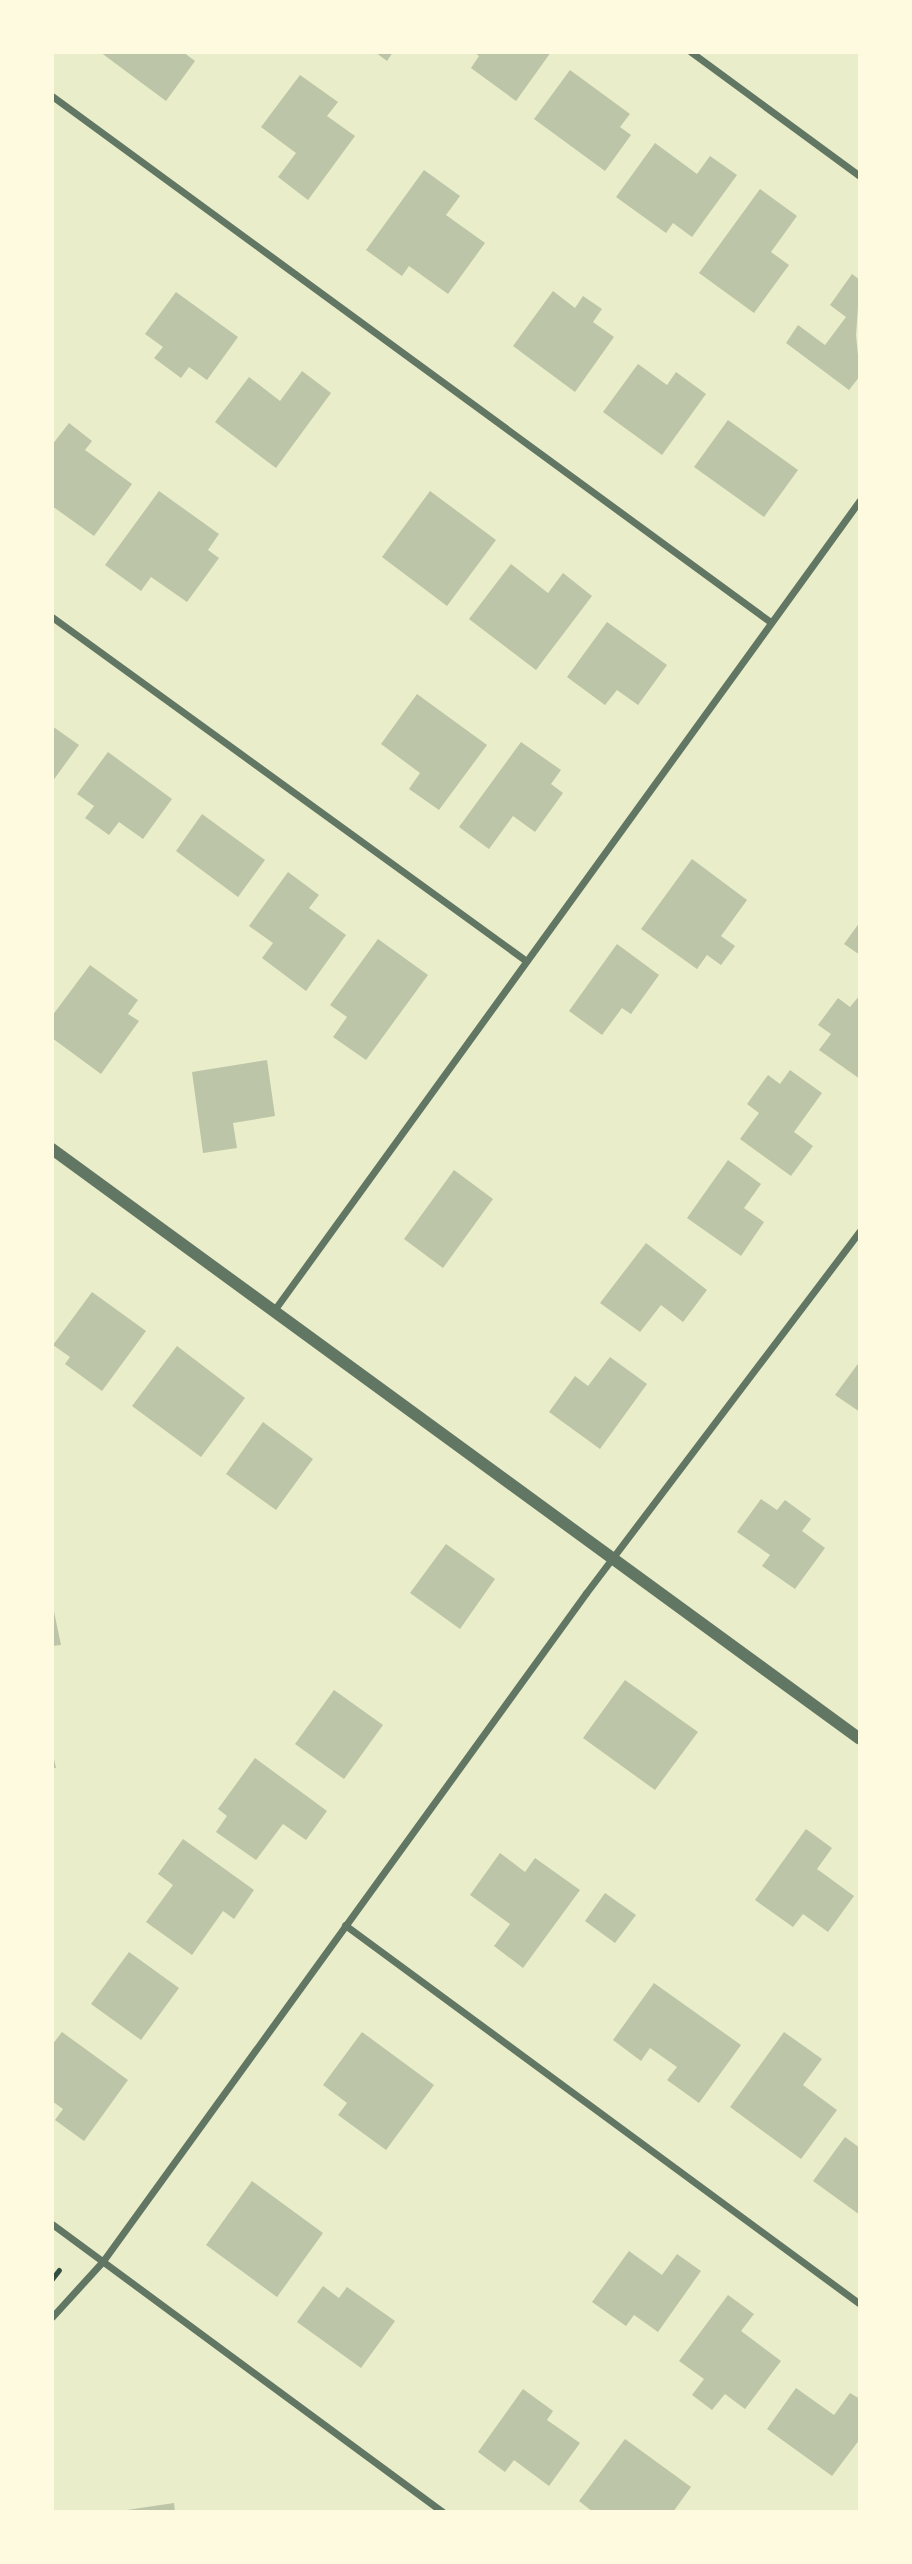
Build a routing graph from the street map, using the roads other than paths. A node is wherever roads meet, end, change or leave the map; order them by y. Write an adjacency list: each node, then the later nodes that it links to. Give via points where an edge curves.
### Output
1 (691, 52): 3 (street)
2 (52, 96): 6 (street)
3 (859, 176)
4 (859, 500): 6 (street)
5 (52, 617): 7 (street)
6 (769, 621): 7 (street)
7 (525, 960): 10 (street)
8 (52, 1149): 10 (street)
9 (859, 1231): 11 (street)
10 (275, 1308): 11 (street)
11 (612, 1557): 12 (street); 13 (street)
12 (859, 1739)
13 (345, 1925): 15 (street); 16 (street)
14 (52, 2224): 15 (street)
15 (103, 2261): 17 (street); 18 (street)
16 (859, 2304)
17 (52, 2318)
18 (443, 2511)

